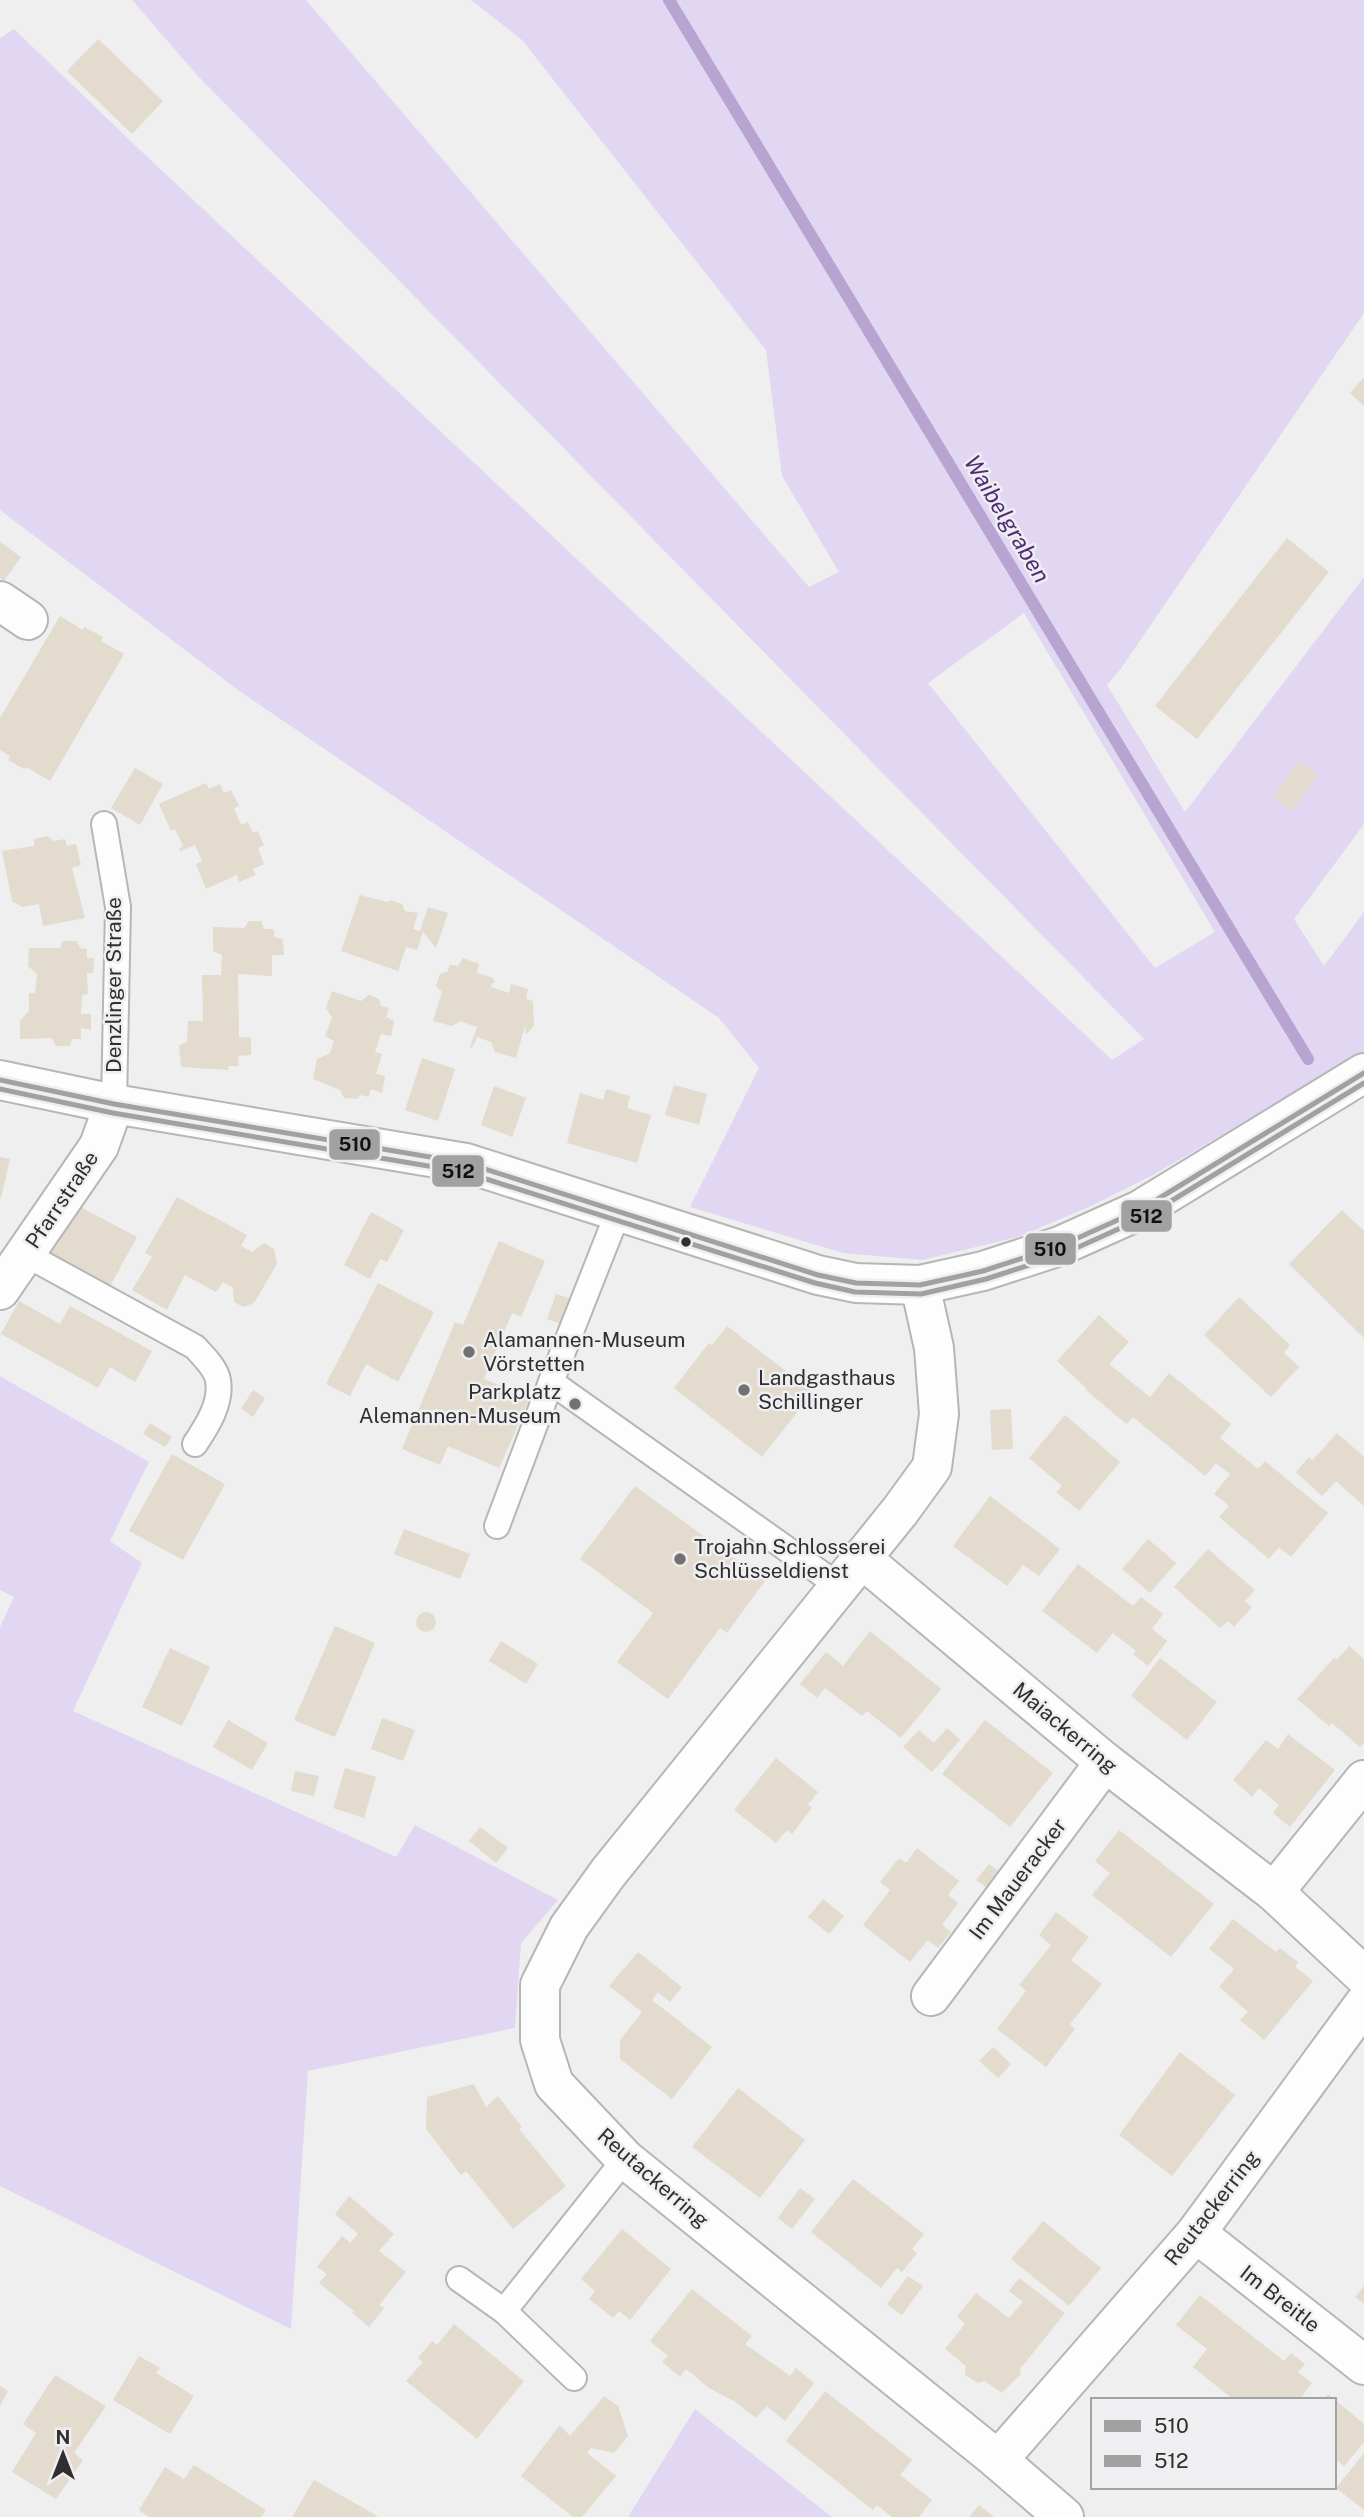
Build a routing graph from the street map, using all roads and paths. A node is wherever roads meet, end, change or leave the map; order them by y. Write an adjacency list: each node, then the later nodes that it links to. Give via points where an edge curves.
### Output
1 (104, 824): 4 (lane, Denzlinger Straße, via 118,907)
2 (1364, 1073): 7 (street, Denzlinger Straße, via 1140,1210 1060,1246)
3 (0, 1080): 4 (street, Denzlinger Straße)
4 (114, 1104): 5 (street, Denzlinger Straße, via 466,1163); 6 (street, Pfarrstraße, via 99,1146)
5 (619, 1210): 7 (street, Denzlinger Straße, via 818,1275 856,1283); 9 (lane)
6 (25, 1254): 8 (street, Pfarrstraße); 10 (lane, via 195,1347 218,1379 210,1422)
7 (920, 1285): 12 (street, Reutackerring, via 934,1348 939,1414 932,1467)
8 (0, 1290)
9 (551, 1382): 11 (lane); 12 (lane)
10 (195, 1444)
11 (497, 1526)
12 (850, 1572): 13 (street, Maiackerring); 19 (street, Reutackerring, via 608,1873 569,1927 540,1984 540,2040 554,2084)
13 (1105, 1762): 15 (street, Maiackerring); 17 (street, Im Maueracker)
14 (1364, 1780): 15 (street)
15 (1273, 1892): 16 (street, Maiackerring)
16 (1364, 1976)
17 (931, 1996)
18 (1364, 2004): 20 (street, Reutackerring)
19 (625, 2159): 22 (lane); 25 (street, Reutackerring)
20 (1196, 2233): 23 (street, Im Breitle); 25 (street, Reutackerring)
21 (459, 2279): 22 (lane)
22 (504, 2311): 24 (lane)
23 (1364, 2365)
24 (574, 2378)
25 (998, 2460): 26 (street)
26 (1063, 2517)

